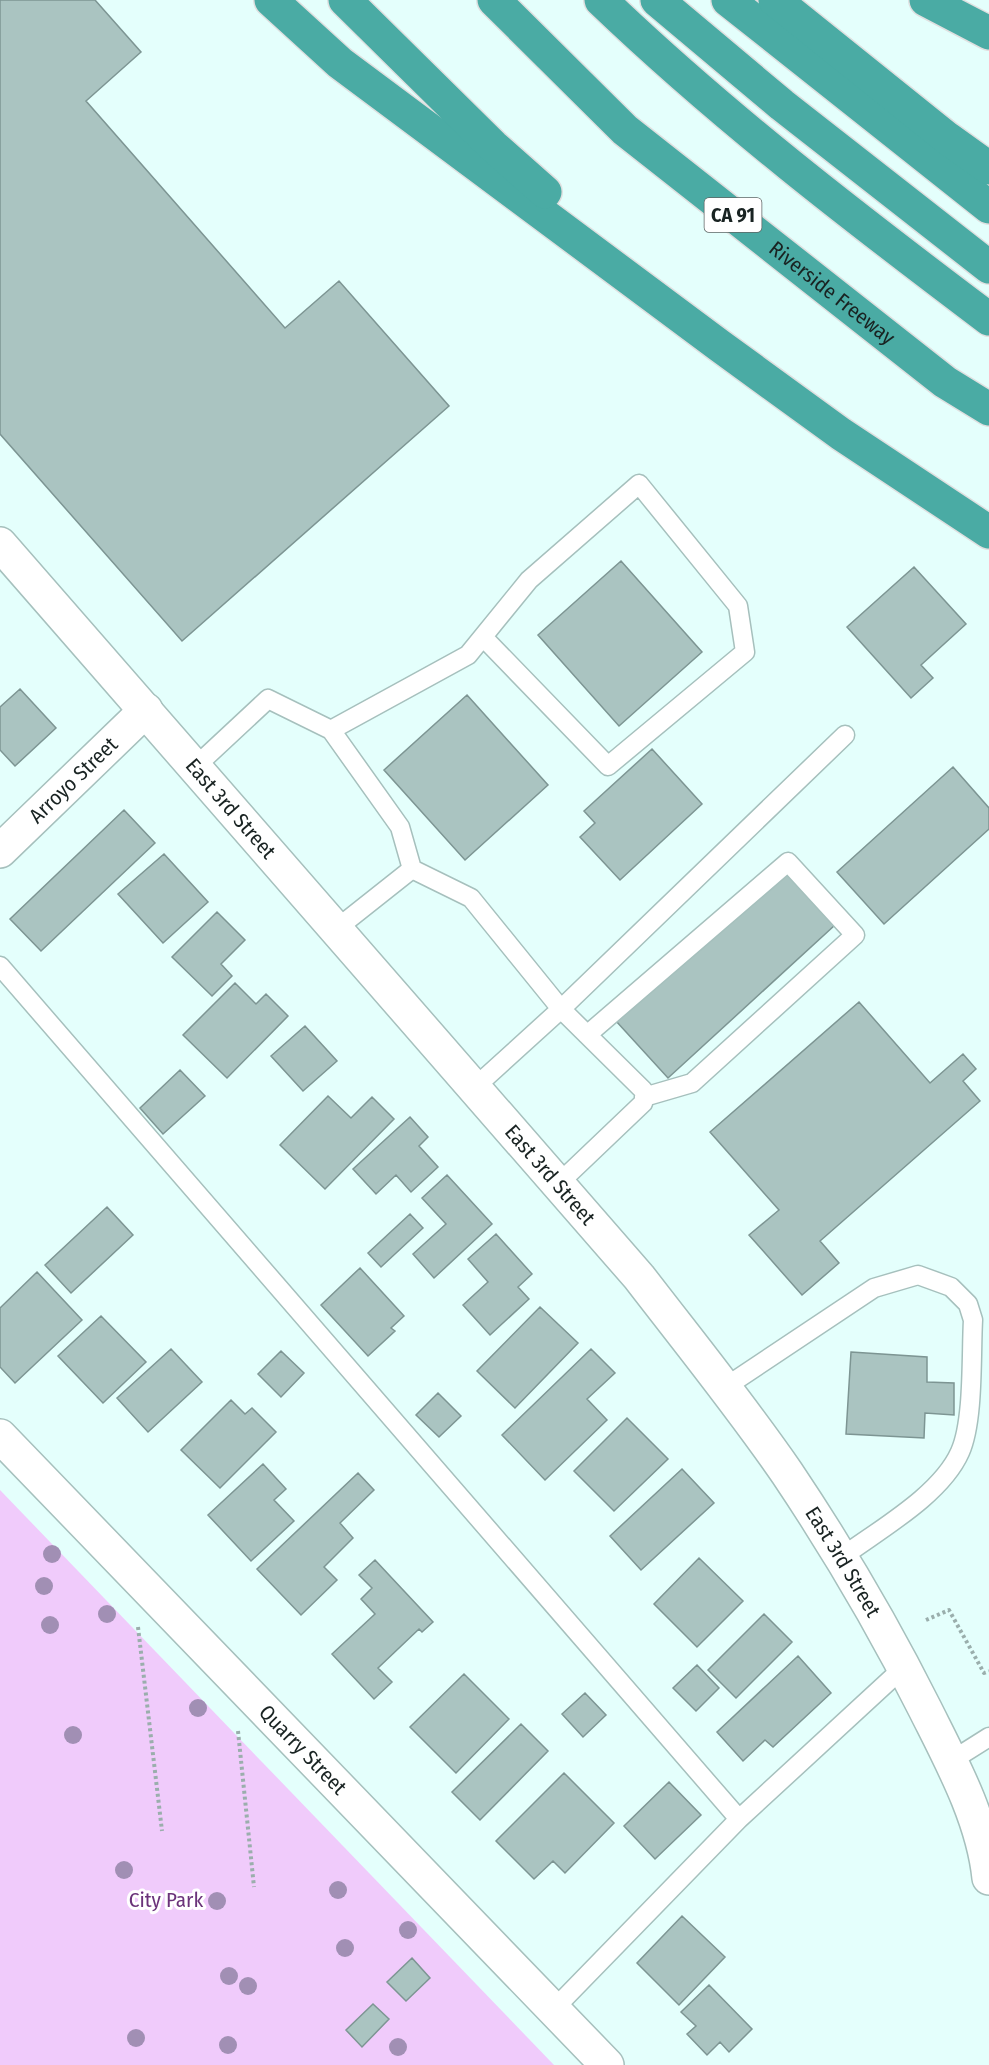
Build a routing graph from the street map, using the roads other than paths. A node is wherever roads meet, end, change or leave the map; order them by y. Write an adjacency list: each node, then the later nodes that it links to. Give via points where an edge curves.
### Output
1 (272, 0): 19 (highway, via 340,63)
2 (345, 0): 19 (highway, via 493,146)
3 (494, 0): 20 (highway, Riverside Freeway / CA 91, via 625,130 945,382)
4 (601, 0): 18 (highway, via 661,57 855,218)
5 (657, 0): 17 (highway, via 782,105)
6 (728, 0): 14 (highway)
7 (775, 0): 14 (highway)
8 (805, 0): 13 (highway, via 928,104)
9 (926, 0): 12 (highway)
10 (963, 0): 11 (highway)
11 (989, 21)
12 (989, 33)
13 (989, 149)
14 (941, 153): 15 (highway); 16 (highway)
15 (989, 168)
16 (989, 207)
17 (989, 267)
18 (989, 319)
19 (720, 346): 21 (highway, via 841,435)
20 (989, 409)
21 (989, 532)
22 (0, 544): 24 (street, East 3rd Street)
23 (483, 637): 23 (lane, via 529,580 639,484 738,606 745,652 608,766); 25 (lane, via 468,655)
24 (146, 710): 27 (street, East 3rd Street); 28 (street, Arroyo Street)
25 (331, 730): 27 (lane, via 268,699); 29 (lane, via 399,827)
26 (845, 735): 32 (lane)
27 (195, 767): 30 (street, East 3rd Street)
28 (0, 850)
29 (412, 869): 30 (lane); 32 (lane, via 471,898)
30 (335, 930): 34 (street, East 3rd Street)
31 (0, 966): 43 (lane)
32 (561, 1009): 33 (lane); 34 (lane)
33 (587, 1035): 35 (lane, via 643,1090); 35 (lane, via 788,862 855,935 692,1083)
34 (474, 1088): 36 (street, East 3rd Street)
35 (644, 1097): 36 (lane, via 643,1103)
36 (557, 1185): 37 (street, East 3rd Street, via 639,1277)
37 (724, 1388): 39 (street, East 3rd Street); 39 (lane, via 874,1288 918,1275 951,1287 968,1304 973,1320 967,1430 961,1450 949,1472 929,1492)
38 (0, 1436): 45 (street, Quarry Street)
39 (842, 1557): 40 (street, East 3rd Street)
40 (904, 1667): 42 (street, East 3rd Street); 43 (lane)
41 (989, 1737): 42 (lane)
42 (951, 1761): 44 (street, East 3rd Street, via 987,1857)
43 (740, 1819): 45 (lane)
44 (989, 1878)
45 (554, 2009): 46 (street, Quarry Street)
46 (607, 2065)

